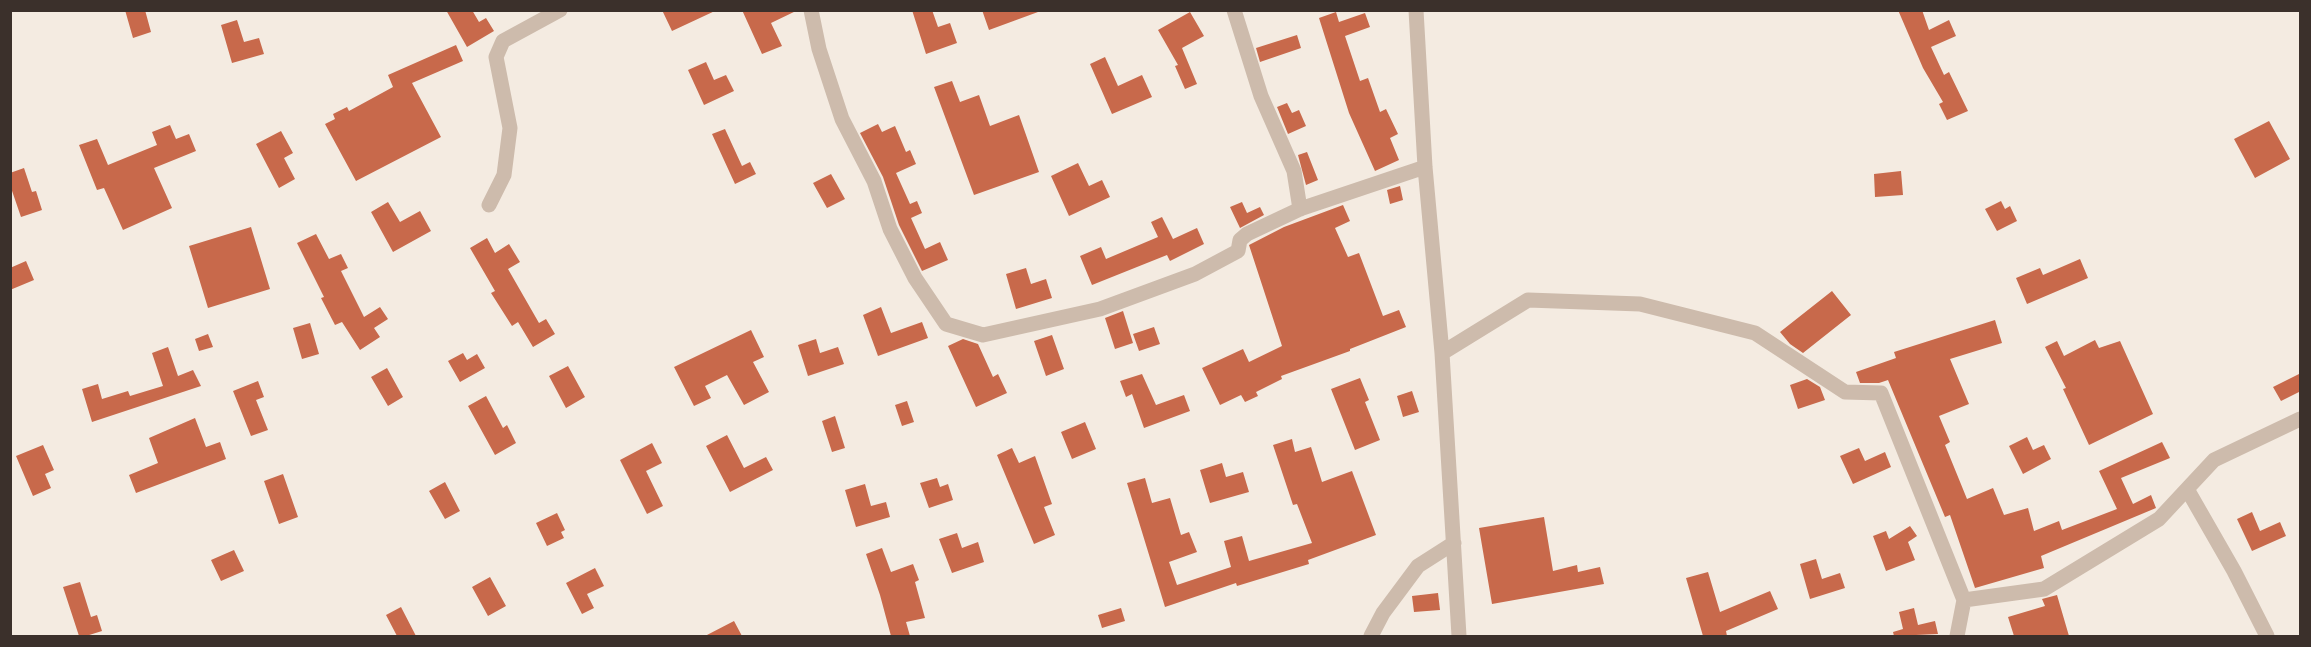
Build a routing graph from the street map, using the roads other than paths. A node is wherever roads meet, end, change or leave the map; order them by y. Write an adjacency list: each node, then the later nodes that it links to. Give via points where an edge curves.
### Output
1 (560, 10): 6 (street, via 503,41 496,57 510,128 504,175)
2 (811, 10): 7 (street, via 842,119 874,181 910,268 946,324 983,335 997,334 1100,309 1195,274 1238,251 1240,240 1247,234)
3 (1234, 10): 7 (street, via 1262,96 1294,171)
4 (1416, 10): 5 (street)
5 (1425, 167): 7 (street); 8 (street)
6 (489, 204)
7 (1299, 209)
8 (1442, 353): 11 (street); 12 (street, via 1528,300 1640,304 1755,333 1845,392 1881,393)
9 (2301, 419): 10 (street, via 2214,460)
10 (2187, 489): 12 (street, via 2159,519 2044,589); 16 (street)
11 (1454, 543): 13 (street, via 1418,566); 14 (street)
12 (1964, 600): 15 (street)
13 (1371, 636)
14 (1459, 636)
15 (1957, 636)
16 (2267, 636)

